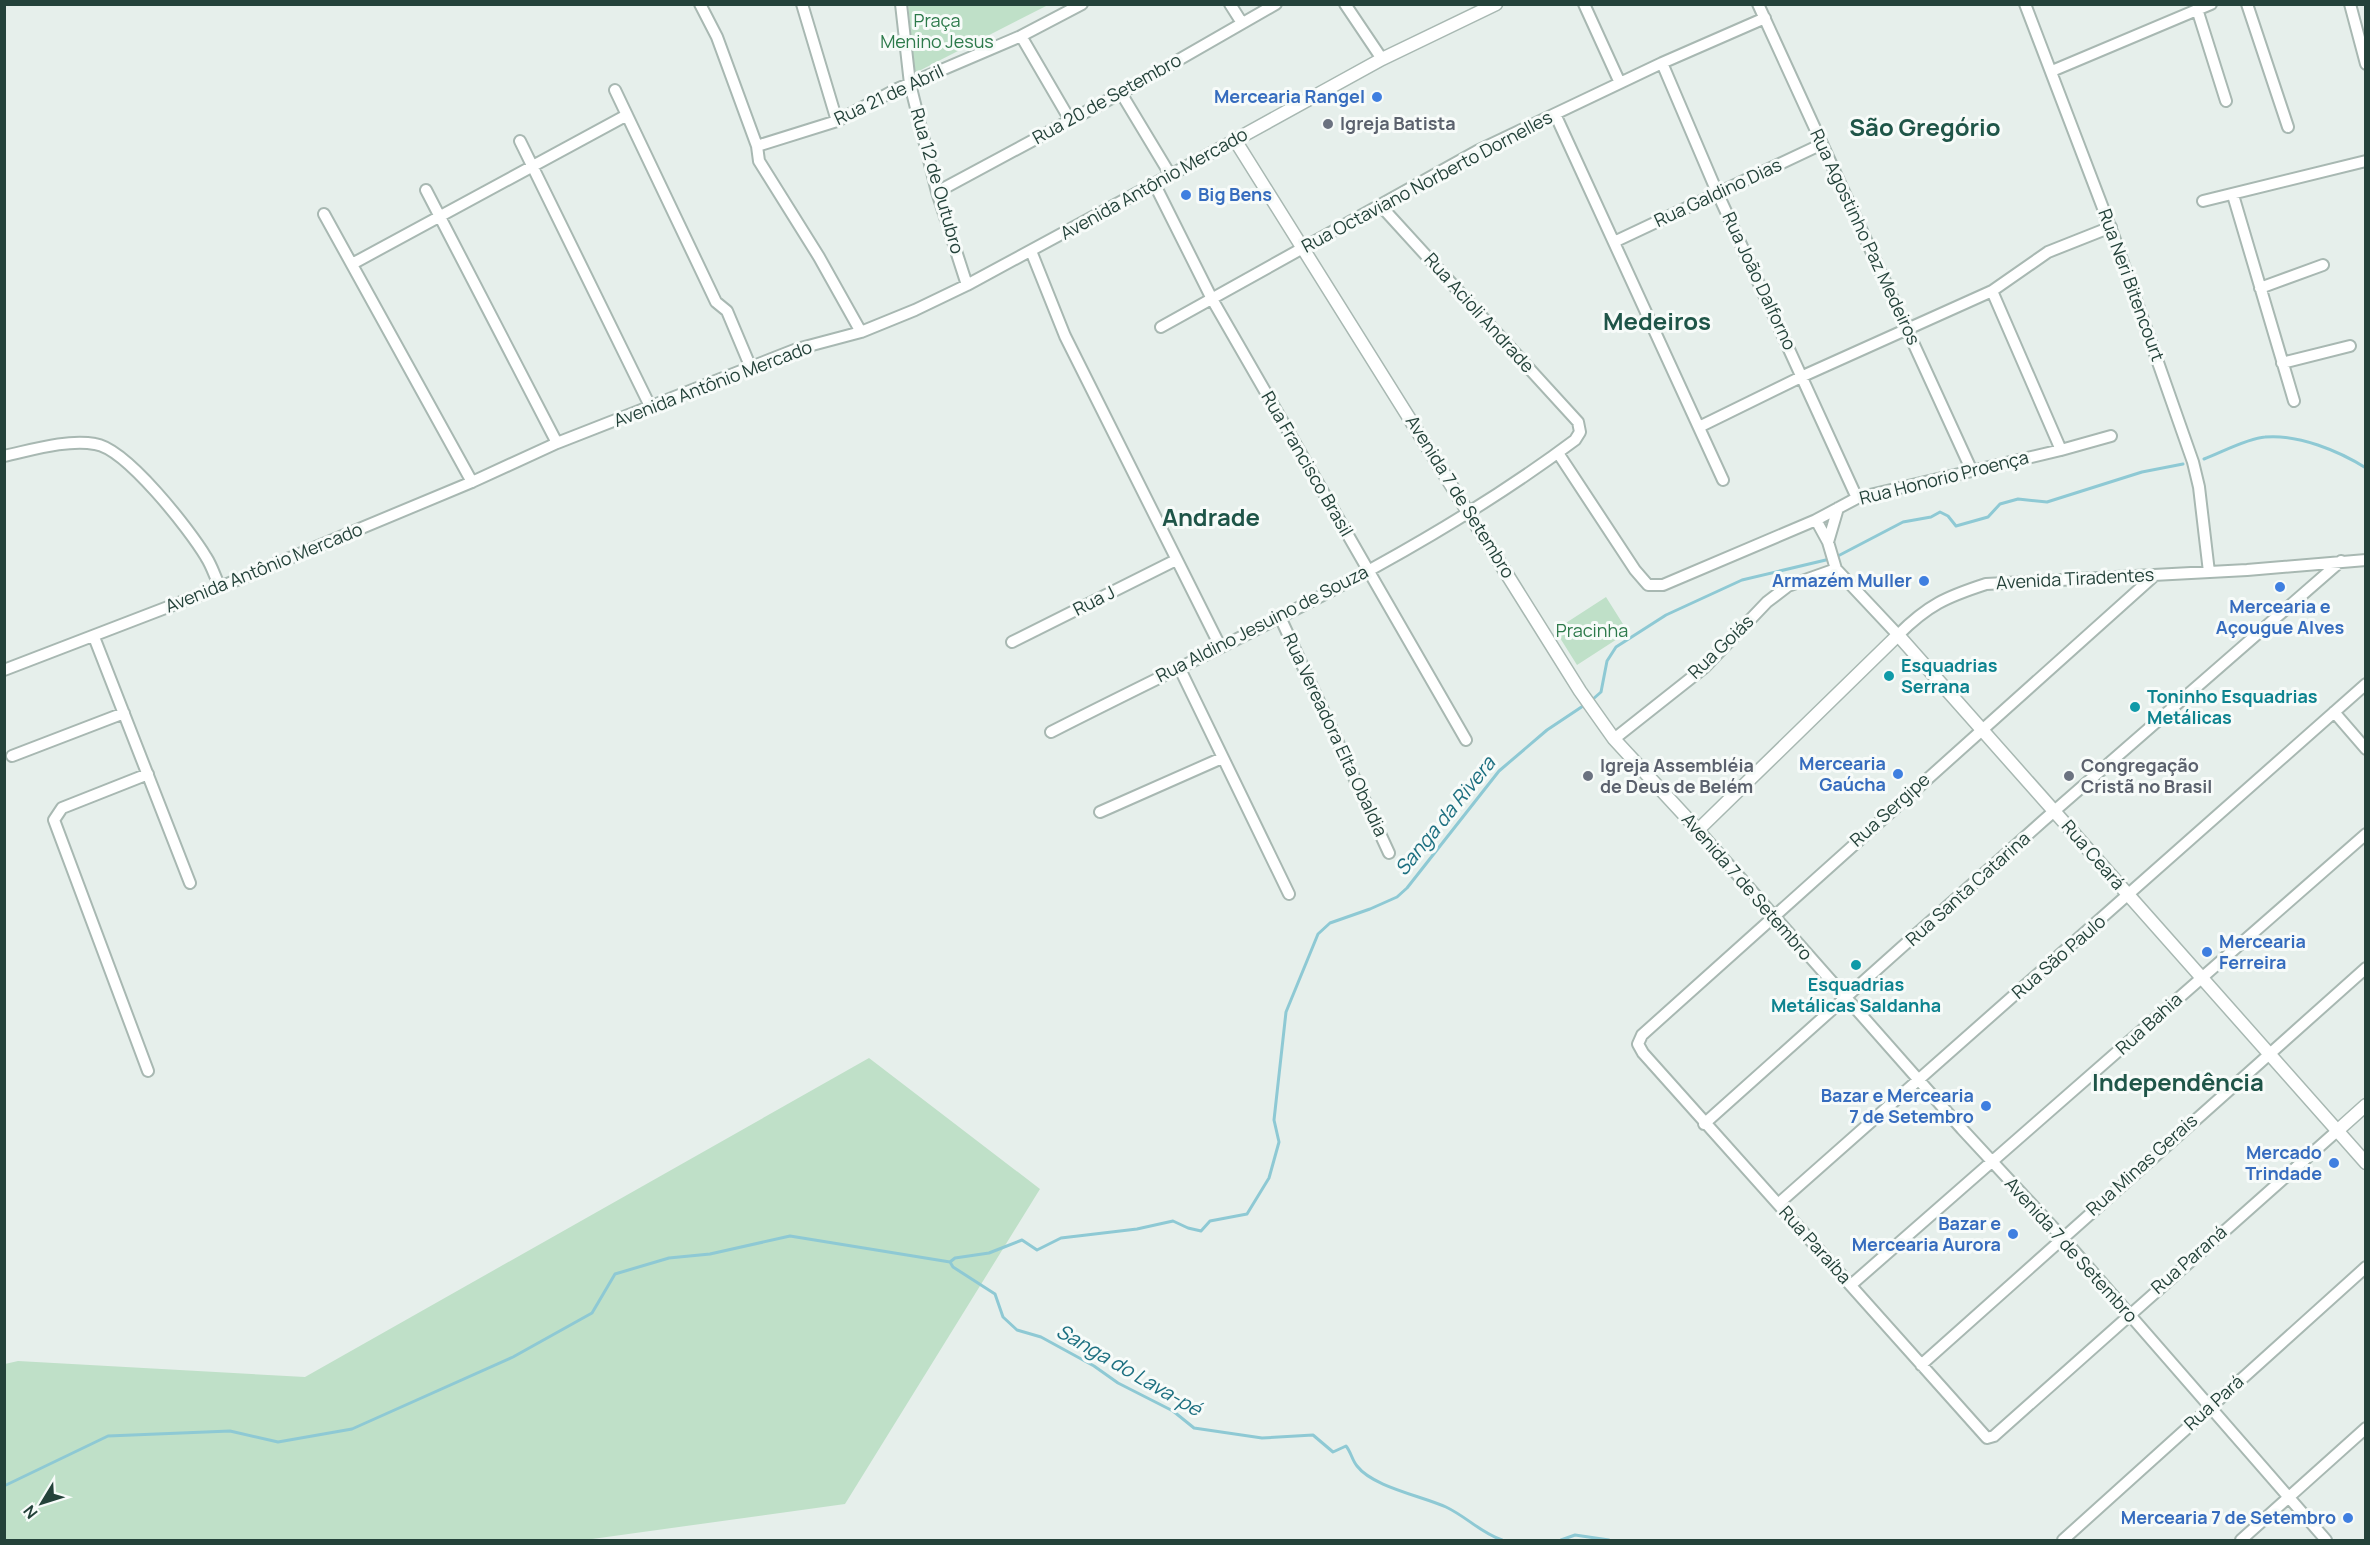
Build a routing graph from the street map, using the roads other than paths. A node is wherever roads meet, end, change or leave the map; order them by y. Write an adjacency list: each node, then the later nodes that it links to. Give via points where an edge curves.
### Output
1 (700, 4): 36 (street, via 717,38)
2 (802, 4): 31 (street)
3 (900, 4): 24 (street, Rua 12 de Outubro)
4 (1082, 4): 18 (street, Rua 21 de Abril)
5 (1230, 4): 17 (street)
6 (1276, 4): 17 (street, Rua 20 de Setembro)
7 (1345, 4): 19 (street)
8 (1496, 4): 19 (street, Avenida Antônio Mercado)
9 (1584, 4): 23 (street)
10 (1758, 4): 16 (street, Rua Agostinho Paz Medeiros)
11 (2025, 4): 22 (street, Rua Neri Bitencourt)
12 (2211, 4): 15 (street)
13 (2247, 4): 32 (street)
14 (2350, 4): 21 (street)
15 (2197, 9): 22 (street); 27 (street)
16 (1765, 18): 20 (street, Rua Octaviano Norberto Dornelles); 35 (street, Rua Agostinho Paz Medeiros)
17 (1242, 23): 26 (street, Rua 20 de Setembro)
18 (1021, 36): 24 (street, Rua 21 de Abril); 30 (street)
19 (1382, 59): 33 (street, Avenida Antônio Mercado)
20 (1662, 63): 23 (street, Rua Octaviano Norberto Dornelles); 43 (street, Rua João Dalforno)
21 (2366, 64)
22 (2052, 71): 49 (street, Rua Neri Bitencourt)
23 (1620, 83): 28 (street, Rua Octaviano Norberto Dornelles)
24 (910, 84): 31 (street, Rua 21 de Abril); 42 (street, Rua 12 de Outubro)
25 (615, 90): 29 (street)
26 (1121, 93): 30 (street, Rua 20 de Setembro); 39 (street)
27 (2226, 101)
28 (1555, 114): 46 (street, Rua Octaviano Norberto Dornelles, via 1477,151); 50 (street)
29 (627, 115): 38 (street); 64 (street, via 716,302 727,311)
30 (1070, 120): 42 (street, Rua 20 de Setembro)
31 (837, 121): 36 (street, Rua 21 de Abril)
32 (2288, 127)
33 (1235, 140): 39 (street, Avenida Antônio Mercado); 51 (street, Avenida 7 de Setembro)
34 (520, 141): 38 (street)
35 (1822, 144): 43 (street, Rua Galdino Dias); 60 (street, Rua Agostinho Paz Medeiros)
36 (757, 146): 61 (street, via 769,181 796,219)
37 (2366, 161): 44 (street)
38 (532, 166): 48 (street); 67 (street)
39 (1172, 176): 40 (street, Avenida Antônio Mercado)
40 (1155, 185): 52 (street, Avenida Antônio Mercado); 58 (street, Rua Francisco Brasil)
41 (426, 190): 48 (street)
42 (937, 192): 55 (street, Rua 12 de Outubro)
43 (1718, 192): 50 (street, Rua Galdino Dias); 65 (street, Rua João Dalforno)
44 (2233, 195): 45 (street); 56 (street)
45 (2203, 201)
46 (1380, 205): 51 (street, Rua Octaviano Norberto Dornelles); 68 (street, Rua Acioli Andrade)
47 (324, 214): 53 (street)
48 (440, 217): 53 (street); 71 (street)
49 (2111, 227): 57 (street, via 2048,252); 88 (street, Rua Neri Bitencourt, via 2193,462)
50 (1614, 242): 69 (street)
51 (1303, 248): 58 (street, Rua Octaviano Norberto Dornelles); 80 (street, Avenida 7 de Setembro)
52 (1031, 251): 55 (street, Avenida Antônio Mercado); 83 (street, via 1065,336)
53 (352, 264): 77 (street)
54 (2323, 265): 56 (street)
55 (967, 285): 61 (street, Avenida Antônio Mercado)
56 (2260, 288): 63 (street)
57 (1992, 291): 60 (street); 72 (street)
58 (1212, 299): 59 (street, Rua Octaviano Norberto Dornelles); 87 (street, Rua Francisco Brasil)
59 (1161, 327)
60 (1908, 330): 65 (street); 75 (street, Rua Agostinho Paz Medeiros)
61 (861, 332): 64 (street, Avenida Antônio Mercado, via 796,349)
62 (2350, 346): 63 (street)
63 (2282, 363): 66 (street)
64 (751, 368): 67 (street, Avenida Antônio Mercado)
65 (1803, 376): 69 (street); 78 (street, Rua João Dalforno)
66 (2294, 401)
67 (651, 408): 71 (street, Avenida Antônio Mercado)
68 (1578, 422): 73 (street, Rua Aldino Jesuino de Souza, via 1580,432 1575,440)
69 (1699, 427): 76 (street)
70 (2110, 436): 72 (street, Rua Honorio Proença)
71 (557, 444): 77 (street, Avenida Antônio Mercado)
72 (2061, 450): 75 (street, Rua Honorio Proença)
73 (1558, 453): 80 (street, Rua Aldino Jesuino de Souza); 81 (street, Rua Honorio Proença, via 1648,585 1663,585)
74 (4, 456): 90 (street, via 84,442 112,451 174,513 207,558)
75 (1971, 470): 78 (street, Rua Honorio Proença)
76 (1724, 480)
77 (472, 482): 90 (street, Avenida Antônio Mercado)
78 (1857, 498): 79 (street, Rua Honorio Proença)
79 (1838, 508): 81 (street, Rua Honorio Proença); 82 (street)
80 (1471, 513): 87 (street, Rua Aldino Jesuino de Souza); 104 (street, Avenida 7 de Setembro)
81 (1816, 520): 82 (street, Rua Ceará)
82 (1828, 543): 86 (street, Rua Ceará)
83 (1176, 560): 94 (street, Rua J); 95 (street)
84 (2366, 560): 85 (street, Avenida Tiradentes)
85 (2341, 561): 88 (street, Avenida Tiradentes); 109 (street, Rua Santa Catarina)
86 (1835, 565): 92 (street, Rua Ceará); 104 (street, Rua Goiás, via 1788,586 1767,602 1704,667)
87 (1368, 570): 91 (street, Rua Aldino Jesuino de Souza); 103 (street, Rua Francisco Brasil)
88 (2209, 572): 89 (street, Avenida Tiradentes)
89 (2155, 575): 92 (street, Avenida Tiradentes, via 1986,584 1951,595 1922,612); 101 (street, Rua Sergipe)
90 (220, 587): 93 (street, Avenida Antônio Mercado)
91 (1280, 617): 95 (street, Rua Aldino Jesuino de Souza); 113 (street, Rua Vereadora Elta Obaldia)
92 (1898, 635): 101 (street, Rua Ceará); 111 (street, Avenida Tiradentes)
93 (94, 637): 97 (street, Avenida Antônio Mercado); 100 (street)
94 (1012, 642)
95 (1220, 646): 96 (street, Rua Aldino Jesuino de Souza)
96 (1179, 667): 102 (street, Rua Aldino Jesuino de Souza); 107 (street)
97 (4, 670)
98 (2366, 684): 99 (street, Rua São Paulo)
99 (2334, 712): 105 (street); 116 (street, Rua São Paulo)
100 (124, 713): 106 (street); 108 (street)
101 (1981, 729): 109 (street, Rua Ceará); 117 (street, Rua Sergipe)
102 (1051, 732)
103 (1466, 740)
104 (1614, 740): 111 (street, Avenida 7 de Setembro)
105 (2366, 749)
106 (12, 756)
107 (1221, 758): 110 (street); 115 (street)
108 (148, 774): 114 (street); 123 (street, via 62,808 54,820)
109 (2055, 811): 116 (street, Rua Ceará); 120 (street, Rua Santa Catarina)
110 (1100, 812)
111 (1698, 830): 117 (street, Avenida 7 de Setembro)
112 (2366, 834): 119 (street, Rua Bahia)
113 (1389, 853)
114 (190, 883)
115 (1289, 894)
116 (2128, 896): 119 (street, Rua Ceará); 124 (street, Rua São Paulo)
117 (1772, 916): 120 (street, Avenida 7 de Setembro); 121 (street, Rua Sergipe, via 1642,1035 1638,1044)
118 (2366, 968): 122 (street, Rua Minas Gerais)
119 (2200, 977): 122 (street, Rua Ceará); 128 (street, Rua Bahia)
120 (1846, 999): 124 (street, Avenida 7 de Setembro); 126 (street, Rua Santa Catarina)
121 (1642, 1053): 126 (street, Rua Paraíba)
122 (2268, 1054): 127 (street, Rua Ceará); 131 (street, Rua Minas Gerais)
123 (148, 1071)
124 (1919, 1080): 128 (street, Avenida 7 de Setembro); 130 (street, Rua São Paulo)
125 (2366, 1105): 127 (street, Rua Paraná)
126 (1704, 1124): 130 (street, Rua Paraíba)
127 (2337, 1131): 129 (street, Rua Ceará); 134 (street, Rua Paraná)
128 (1993, 1163): 131 (street, Avenida 7 de Setembro); 133 (street, Rua Bahia)
129 (2366, 1163)
130 (1778, 1204): 133 (street, Rua Paraíba)
131 (2062, 1237): 134 (street, Avenida 7 de Setembro); 135 (street, Rua Minas Gerais)
132 (2366, 1267): 136 (street, Rua Pará)
133 (1851, 1285): 135 (street, Rua Paraíba)
134 (2128, 1314): 136 (street, Avenida 7 de Setembro); 138 (street, Rua Paraná, via 1994,1436)
135 (1921, 1365): 138 (street, Rua Paraíba)
136 (2210, 1407): 139 (street, Avenida 7 de Setembro); 140 (street, Rua Pará)
137 (2366, 1428): 139 (street)
138 (1987, 1438)
139 (2288, 1497): 141 (street); 142 (street, Avenida 7 de Setembro)
140 (2063, 1540)
141 (2241, 1540)
142 (2326, 1540)

